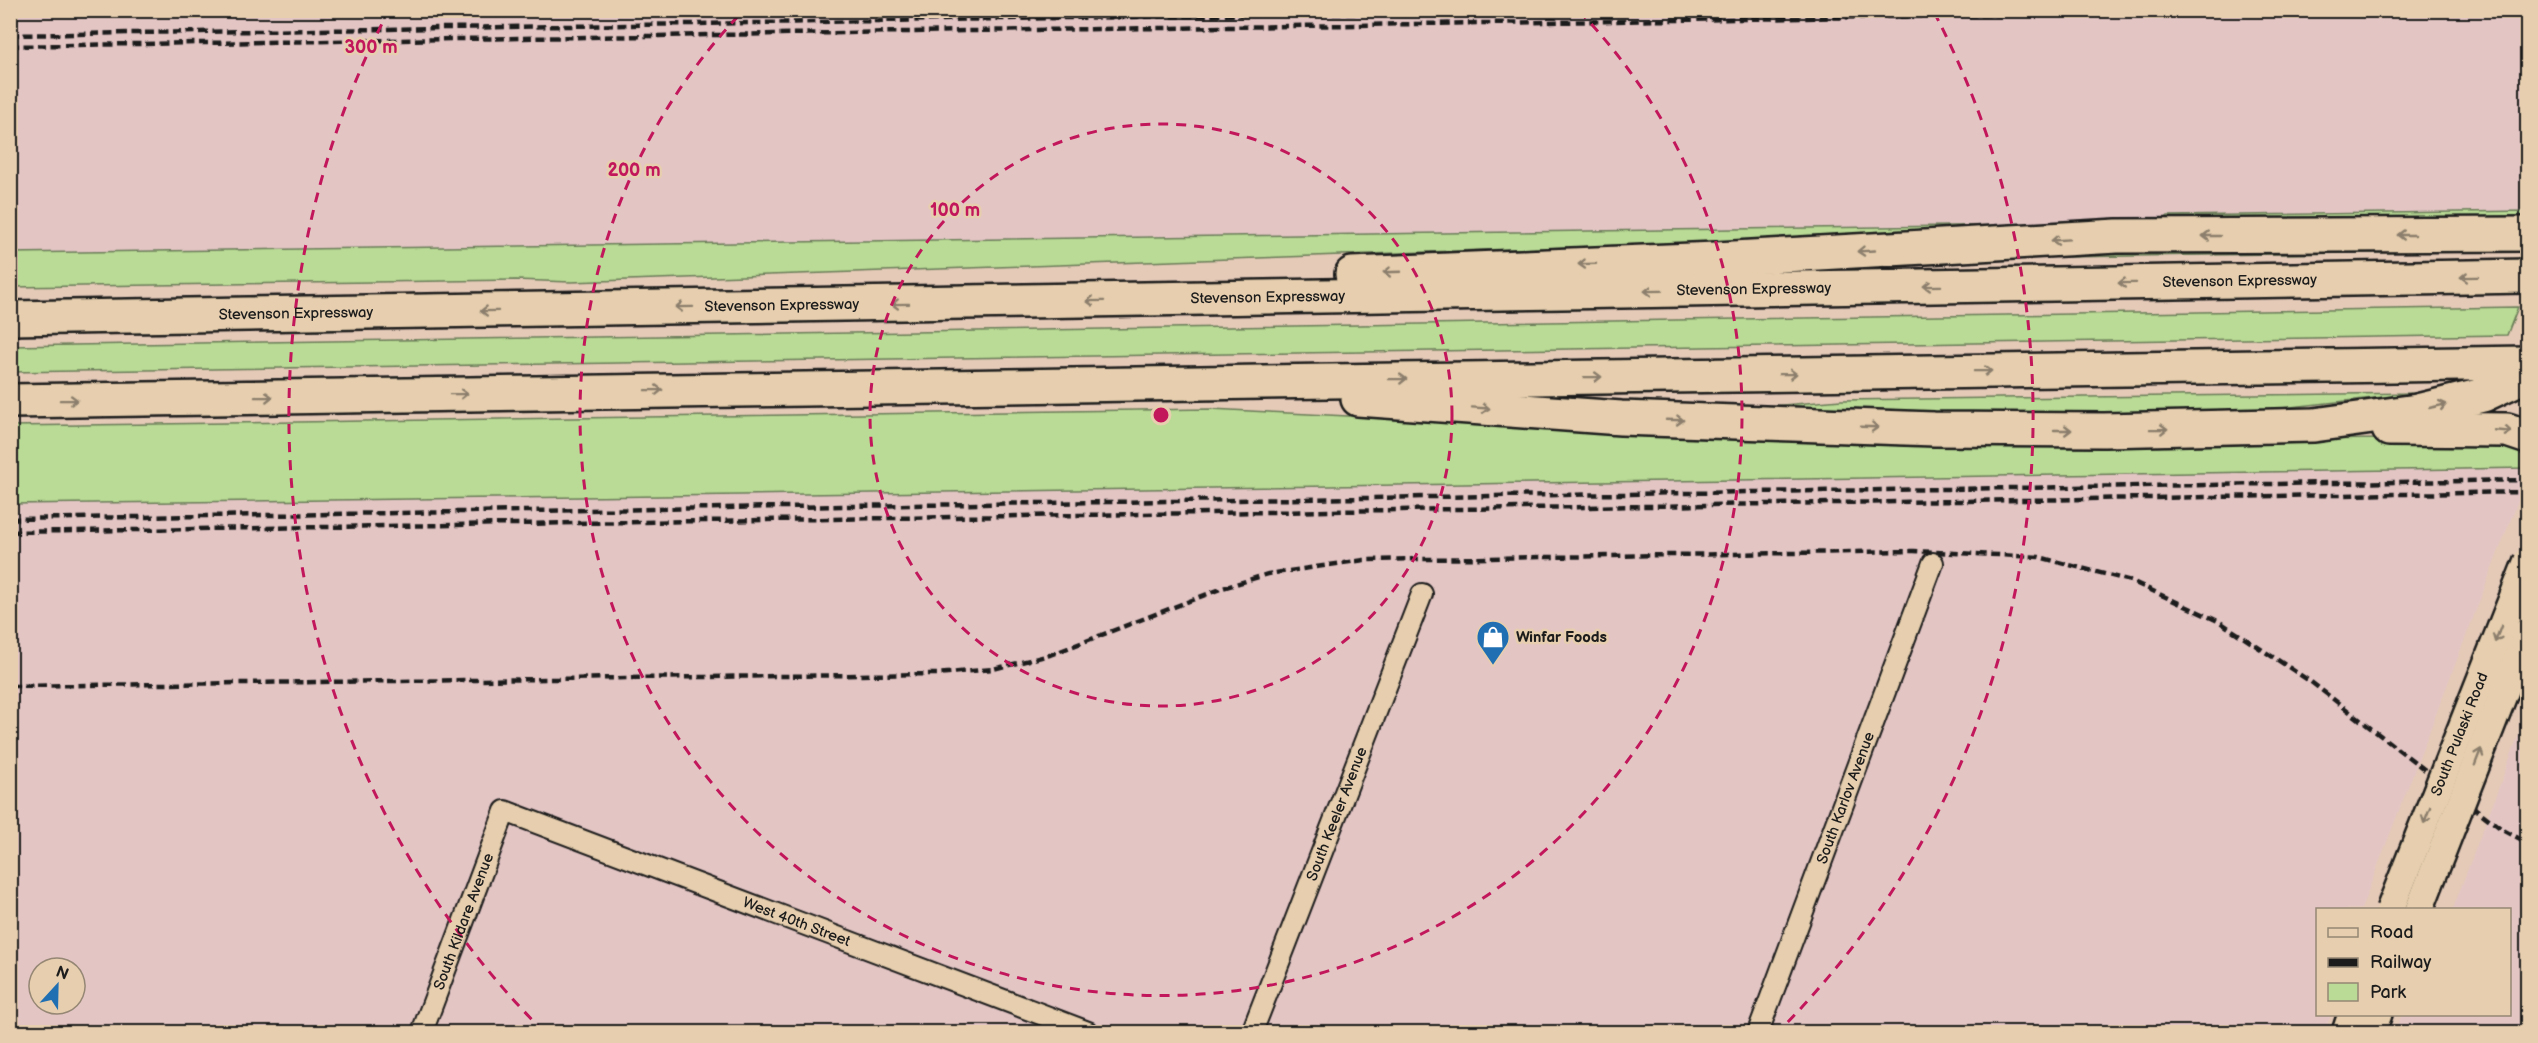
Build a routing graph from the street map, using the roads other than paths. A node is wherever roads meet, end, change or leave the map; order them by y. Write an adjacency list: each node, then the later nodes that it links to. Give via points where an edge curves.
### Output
1 (2468, 234): 2 (highway); 3 (highway); 5 (highway, one-way to 5, via 2117,236 1716,259 1311,276)
2 (2528, 234)
3 (2528, 253)
4 (2528, 276): 5 (highway, Stevenson Expressway, one-way to 5)
5 (1154, 300): 6 (highway, Stevenson Expressway, one-way to 6)
6 (10, 318)
7 (2528, 363): 9 (highway, one-way to 7)
8 (2528, 375): 11 (highway, one-way to 8, via 2314,425 2417,411 2483,395)
9 (1214, 382): 10 (highway, one-way to 9); 11 (highway, one-way to 11, via 1371,400 1621,418 1922,429)
10 (10, 401)
11 (2213, 427): 12 (highway, one-way to 12, via 2507,430)
12 (2528, 437)
13 (2528, 560): 18 (main road, South Pulaski Road, one-way to 18, bridge)
14 (1933, 563): 25 (street, South Karlov Avenue)
15 (1422, 594): 24 (street, South Keeler Avenue)
16 (2528, 631): 19 (main road, South Pulaski Road, one-way to 16, bridge)
17 (505, 811): 22 (street, South Kildare Avenue); 23 (street, West 40th Street)
18 (2390, 908)
19 (2419, 908)
20 (2351, 1016): 26 (main road)
21 (2377, 1016): 27 (main road)
22 (422, 1032)
23 (1088, 1032)
24 (1252, 1032)
25 (1758, 1032)
26 (2346, 1032)
27 (2372, 1032)

